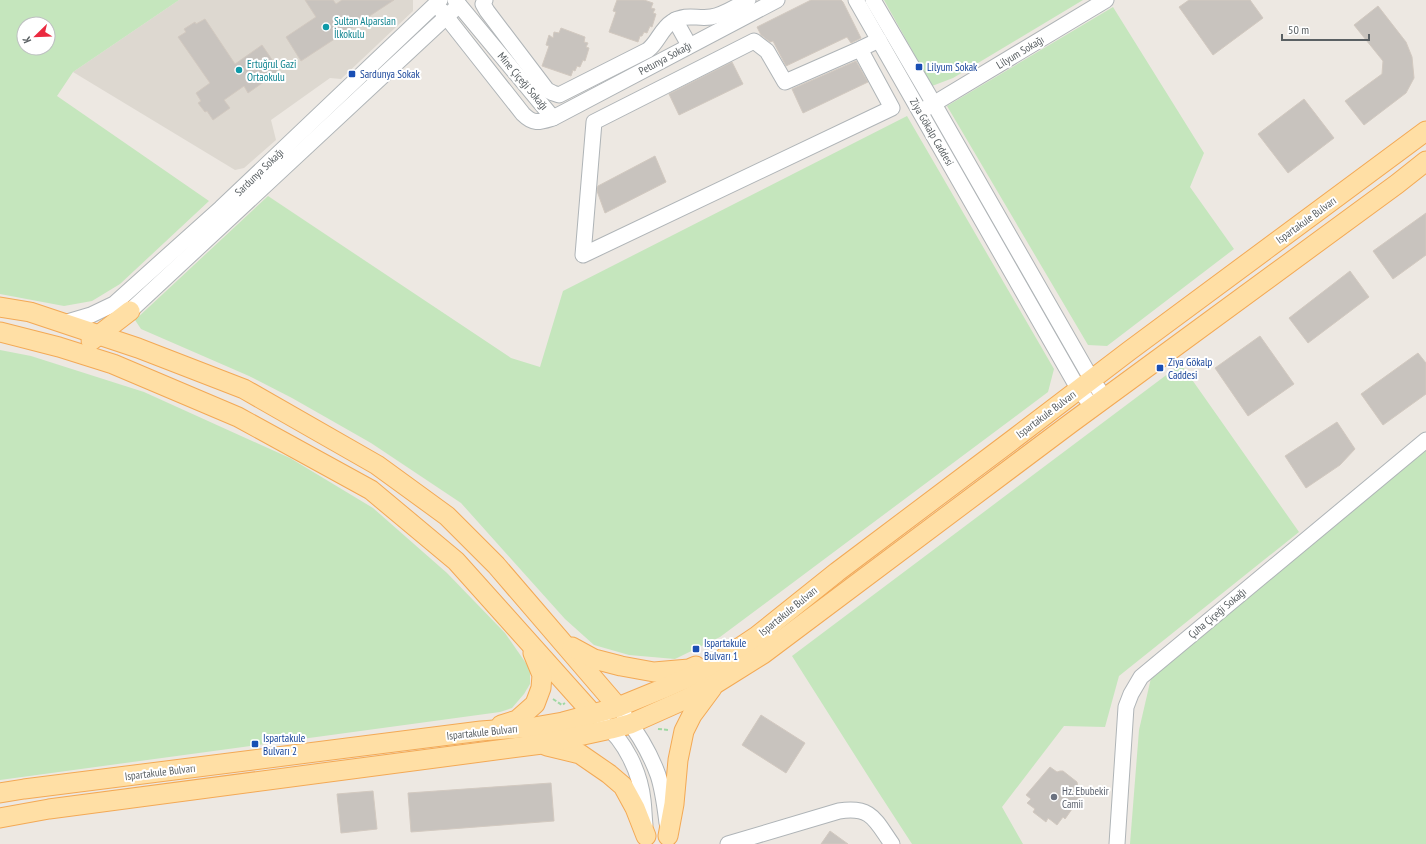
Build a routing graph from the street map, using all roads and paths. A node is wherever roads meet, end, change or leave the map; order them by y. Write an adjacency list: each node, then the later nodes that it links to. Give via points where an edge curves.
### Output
1 (485, 0): 10 (street, via 483,4 487,11 547,90 559,94 648,50 665,27)
2 (748, 0): 10 (street, via 718,15 687,16)
3 (777, 0): 12 (street, Petunya Sokağı)
4 (856, 0): 11 (street, Ziya Gökalp Caddesi)
5 (873, 0): 14 (street)
6 (1106, 0): 14 (street, Lilyum Sokağı)
7 (436, 1): 9 (street, Mine Çiçeği Sokağı); 19 (street, Sardunya Sokağı)
8 (457, 2): 9 (street, Sardunya Sokağı); 16 (street, Mine Çiçeği Sokağı)
9 (446, 17): 16 (street, Mine Çiçeği Sokağı, via 529,119 541,122); 19 (street, Sardunya Sokağı)
10 (675, 20): 12 (street)
11 (879, 40): 13 (street); 15 (street, Ziya Gökalp Caddesi)
12 (689, 45): 16 (street, Petunya Sokağı)
13 (860, 49): 13 (street, via 785,82 767,51 754,41 594,122 583,255 892,108)
14 (934, 104): 15 (street, Lilyum Sokağı); 27 (street)
15 (920, 112): 27 (street, Ziya Gökalp Caddesi)
16 (553, 118)
17 (1426, 132): 27 (main road, Ispartakule Bulvarı)
18 (1426, 161): 28 (main road, Ispartakule Bulvarı)
19 (245, 195): 21 (street, Sardunya Sokağı); 22 (street, Sardunya Sokağı, via 114,304 91,316)
20 (0, 307): 22 (main road, via 30,312)
21 (130, 311): 24 (main road); 26 (main road, via 124,329)
22 (64, 323): 24 (main road)
23 (0, 332): 25 (main road)
24 (98, 334): 25 (main road, via 87,344); 26 (main road)
25 (59, 347): 30 (main road, via 113,364 238,417 371,490 456,561)
26 (138, 348): 31 (main road, via 244,389 377,465 447,516 496,565)
27 (1085, 385): 28 (street); 32 (main road, Ispartakule Bulvarı)
28 (1099, 403): 33 (main road, Ispartakule Bulvarı, via 763,654)
29 (1426, 440): 50 (street, Çuha Çiçeği Sokağı, via 1140,677 1126,707)
30 (528, 642): 37 (main road); 42 (main road, via 542,675 541,688 535,704 517,720)
31 (563, 642): 32 (main road, via 594,659 654,672 689,669); 36 (main road)
32 (741, 647): 36 (main road, Ispartakule Bulvarı, via 696,674)
33 (715, 684): 38 (main road, Ispartakule Bulvarı); 47 (main road, via 692,715 684,731)
34 (552, 698): 35 (path, via 562,705)
35 (567, 702)
36 (618, 707): 37 (main road, Ispartakule Bulvarı); 38 (street)
37 (593, 714): 40 (street); 42 (main road, Ispartakule Bulvarı, via 534,727)
38 (630, 724): 40 (main road, Ispartakule Bulvarı); 47 (street, via 651,758 658,776 665,805)
39 (656, 729): 41 (path)
40 (611, 730): 43 (main road, Ispartakule Bulvarı); 46 (street, via 635,769 643,799)
41 (673, 730)
42 (481, 731): 44 (main road, Ispartakule Bulvarı)
43 (542, 744): 45 (main road, Ispartakule Bulvarı, via 49,809); 46 (main road, via 580,754 623,786 635,808)
44 (0, 793)
45 (0, 818)
46 (646, 840)
47 (668, 840)
48 (728, 844): 49 (street, via 852,809 865,811)
49 (892, 844)
50 (1117, 844)

